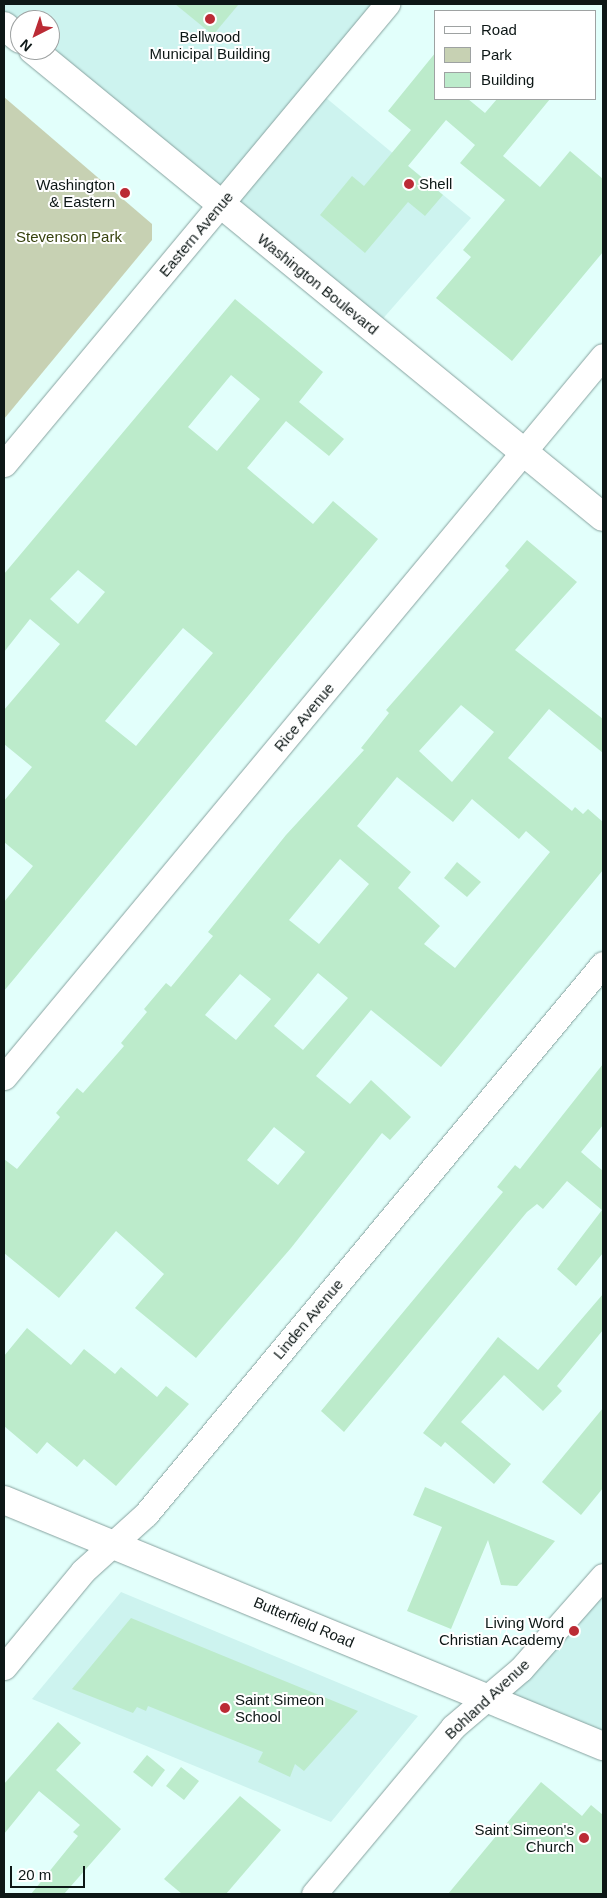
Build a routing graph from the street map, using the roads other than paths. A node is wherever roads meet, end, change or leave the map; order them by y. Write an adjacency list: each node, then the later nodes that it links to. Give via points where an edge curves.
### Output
1 (387, 4): 3 (street, Eastern Avenue)
2 (45, 60): 3 (street, Washington Boulevard)
3 (221, 204): 5 (street, Washington Boulevard); 6 (street, Eastern Avenue)
4 (603, 356): 5 (street, Rice Avenue)
5 (524, 452): 7 (street, Washington Boulevard); 9 (street, Rice Avenue)
6 (4, 464)
7 (603, 517)
8 (603, 964): 11 (street, Linden Avenue, via 146,1514)
9 (4, 1077)
10 (4, 1500): 11 (street, Butterfield Road)
11 (114, 1543): 13 (street, Linden Avenue, via 83,1572); 14 (street, Butterfield Road)
12 (603, 1576): 14 (street, Bohland Avenue, via 522,1669)
13 (4, 1667)
14 (487, 1698): 15 (street, Butterfield Road); 16 (street, Bohland Avenue, via 454,1727)
15 (603, 1746)
16 (314, 1894)

